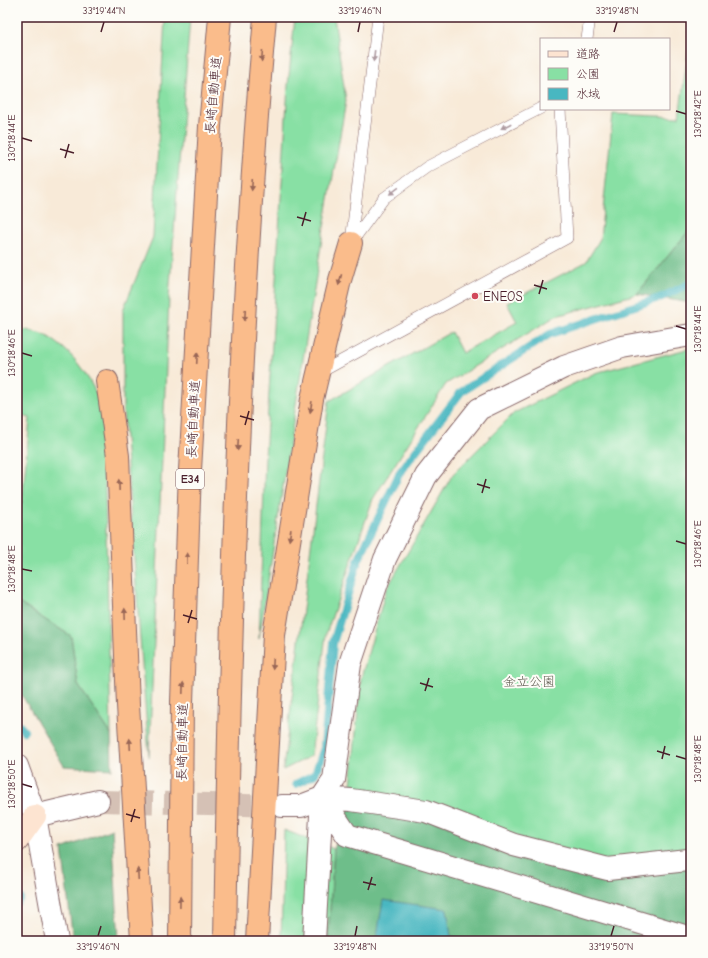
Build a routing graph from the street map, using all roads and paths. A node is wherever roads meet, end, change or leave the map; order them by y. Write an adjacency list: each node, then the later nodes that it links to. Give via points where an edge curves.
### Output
1 (220, 17): 22 (highway, 長崎自動車道 / E34, one-way to 1, via 182,702 190,470 210,126)
2 (265, 17): 23 (highway, one-way to 23, via 255,130 236,472)
3 (378, 17): 8 (lane, one-way to 8)
4 (590, 17): 5 (lane)
5 (587, 38)
6 (540, 109): 8 (lane, one-way to 8, via 427,167 384,198)
7 (560, 110): 10 (lane, via 567,238)
8 (351, 243): 10 (highway, one-way to 10)
9 (691, 335): 13 (street, via 622,347 564,367 480,409 426,476 385,559 350,664 334,780)
10 (318, 374): 24 (highway, one-way to 24, via 274,635)
11 (107, 381): 21 (highway, one-way to 11, via 128,706 118,456)
12 (17, 766): 16 (street)
13 (322, 798): 15 (street, via 301,806); 18 (street, via 426,811 514,845 608,869 687,860); 19 (street, via 347,835); 25 (street)
14 (98, 802): 16 (street)
15 (282, 806)
16 (35, 816): 17 (street); 20 (street)
17 (17, 841)
18 (691, 862)
19 (691, 938)
20 (57, 941)
21 (142, 941)
22 (180, 941)
23 (225, 941)
24 (256, 941)
25 (314, 941)

